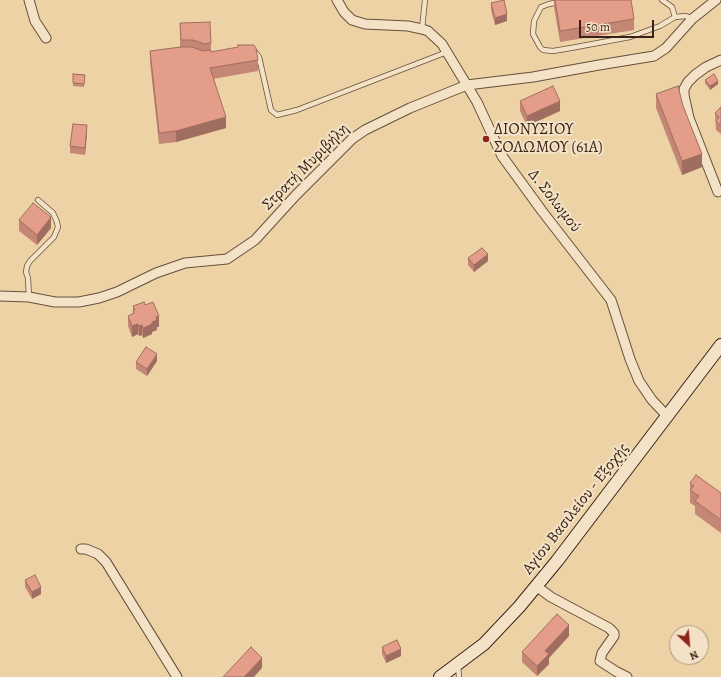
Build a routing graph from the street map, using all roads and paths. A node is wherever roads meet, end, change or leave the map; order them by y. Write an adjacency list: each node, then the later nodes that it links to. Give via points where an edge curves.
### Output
1 (29, 0): 10 (street, via 36,21)
2 (336, 0): 9 (street, Δ. Σολωμού, via 352,20 365,24)
3 (426, 0): 9 (lane)
4 (662, 0): 7 (lane, via 672,7)
5 (716, 0): 8 (street, Στρατή Μυριβήλη)
6 (563, 2): 7 (lane, via 541,7 534,21 533,34 543,50 553,51 630,37 660,26)
7 (675, 17): 8 (lane, via 686,16)
8 (692, 19): 14 (street, Στρατή Μυριβήλη, via 666,48 654,56 533,77)
9 (422, 29): 12 (street, Δ. Σολωμού, via 442,44)
10 (46, 38)
11 (247, 52): 12 (lane, via 255,52 259,57 271,110 277,115 298,110)
12 (447, 52): 14 (street, Δ. Σολωμού)
13 (721, 60): 15 (street, via 695,75 684,89 689,118)
14 (467, 85): 18 (street, Στρατή Μυριβήλη, via 410,108 352,139 255,240 227,259 185,263 105,296 79,302 55,302); 20 (street, Δ. Σολωμού, via 502,156 611,300 639,381 652,400)
15 (718, 192)
16 (38, 200): 18 (lane, via 53,213 58,227 54,238 27,266)
17 (0, 296): 18 (street, Στρατή Μυριβήλη)
18 (29, 297)
19 (721, 345): 20 (main road, Αγίου Βασιλείου - Εξοχής)
20 (668, 416): 22 (main road, Αγίου Βασιλείου - Εξοχής)
21 (81, 549): 24 (street, via 98,554 106,562)
22 (536, 586): 23 (main road, Αγίου Βασιλείου - Εξοχής, via 505,624); 27 (street, via 551,597 609,628 614,636 602,653 600,661)
23 (458, 664): 25 (main road, Αγίου Βασιλείου - Εξοχής); 26 (lane)
24 (177, 677)
25 (440, 677)
26 (459, 677)
27 (627, 677)

